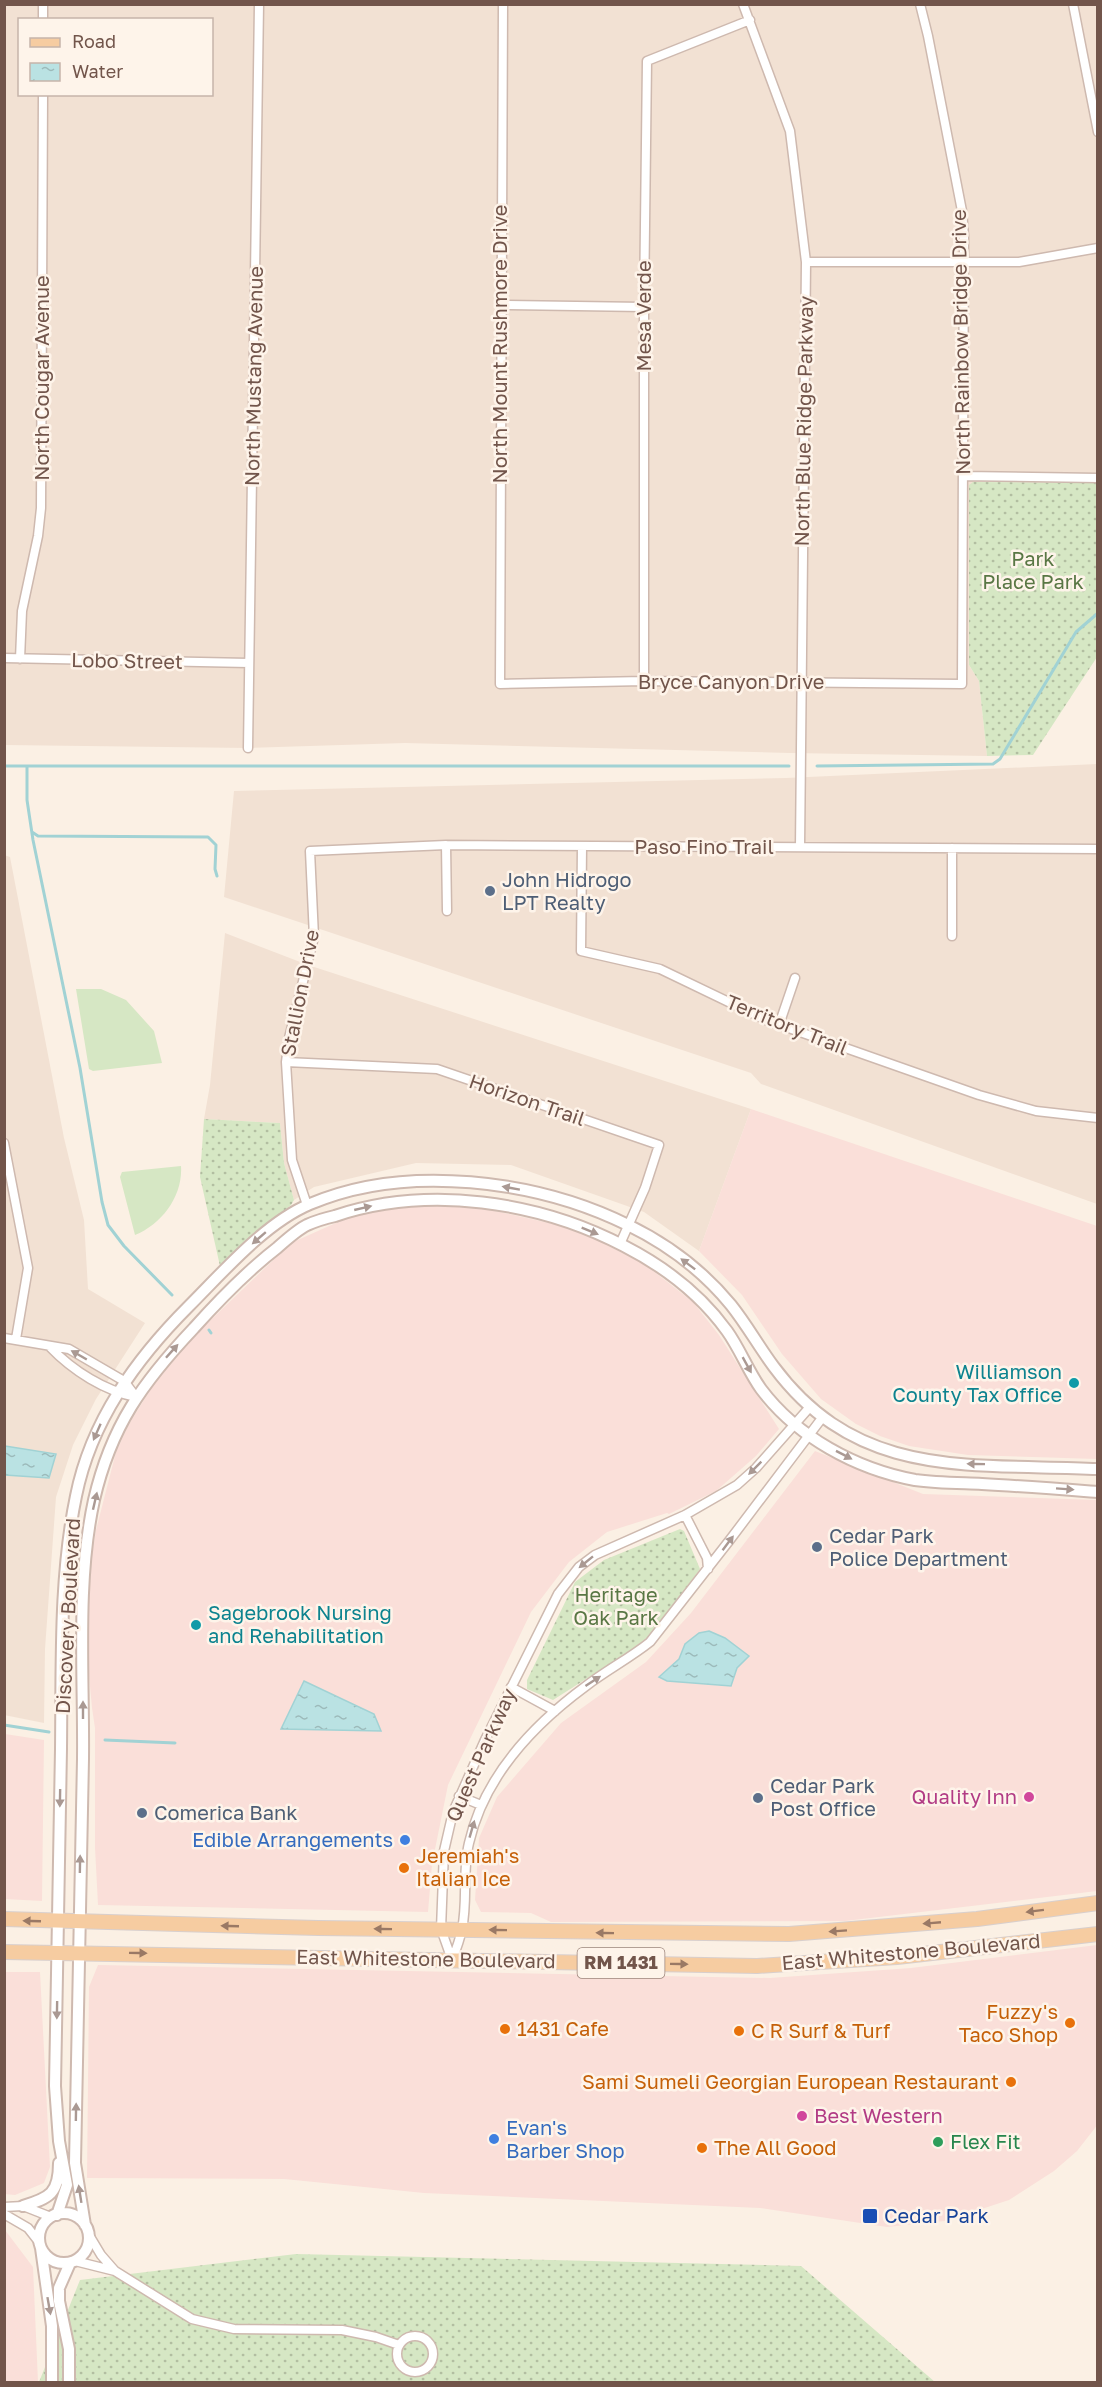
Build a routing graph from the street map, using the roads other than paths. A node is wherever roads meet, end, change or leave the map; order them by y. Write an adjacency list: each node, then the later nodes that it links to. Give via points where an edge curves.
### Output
1 (259, 4): 18 (street, North Mustang Avenue)
2 (502, 4): 12 (street, North Mount Rushmore Drive)
3 (743, 4): 6 (street, North Blue Ridge Parkway)
4 (920, 4): 11 (street, North Rainbow Bridge Drive, via 962,211)
5 (1073, 4): 8 (street)
6 (750, 20): 10 (street, North Blue Ridge Parkway, via 790,131); 13 (street, Mesa Verde, via 647,61)
7 (43, 96): 17 (street, North Cougar Avenue, via 41,508 22,611)
8 (1098, 132)
9 (1098, 248): 11 (street, via 1019,262)
10 (806, 262): 11 (street); 20 (street, North Blue Ridge Parkway)
11 (964, 262): 14 (street, North Rainbow Bridge Drive)
12 (500, 305): 13 (street); 21 (street, North Mount Rushmore Drive)
13 (644, 307): 19 (street, Mesa Verde)
14 (963, 476): 15 (street); 22 (street, North Rainbow Bridge Drive)
15 (1098, 478)
16 (4, 658): 17 (street, Lobo Street)
17 (20, 659): 18 (street, Lobo Street)
18 (249, 663): 23 (street, North Mustang Avenue)
19 (644, 681): 20 (street, Bryce Canyon Drive); 21 (street, Bryce Canyon Drive)
20 (802, 683): 22 (street, Bryce Canyon Drive); 26 (street, North Blue Ridge Parkway)
21 (500, 684)
22 (962, 684)
23 (248, 748)
24 (446, 845): 25 (street, Paso Fino Trail); 29 (street, Paso Fino Trail); 30 (street)
25 (582, 846): 26 (street, Paso Fino Trail); 33 (street, Territory Trail, via 581,951 660,969)
26 (800, 847): 27 (street, Paso Fino Trail)
27 (952, 848): 28 (street, Paso Fino Trail); 31 (street)
28 (1098, 849)
29 (310, 851): 34 (street, Stallion Drive, via 314,937)
30 (447, 911)
31 (952, 936)
32 (795, 978): 33 (street)
33 (779, 1025): 35 (street, Territory Trail, via 979,1095 1036,1111)
34 (286, 1062): 38 (street, Stallion Drive, via 292,1160); 39 (street, Horizon Trail, via 437,1069 659,1146)
35 (1098, 1118)
36 (4, 1143): 37 (street)
37 (8, 1168): 42 (street, via 28,1269)
38 (307, 1205): 39 (street, Discovery Boulevard, one-way to 38, via 540,1193 453,1181 381,1185); 44 (street, Discovery Boulevard, one-way to 44, via 266,1232 234,1261 165,1330)
39 (628, 1225): 40 (street, Horizon Trail); 47 (street, Discovery Boulevard, one-way to 39, via 770,1363 731,1304 694,1268)
40 (620, 1244): 46 (street, Discovery Boulevard, one-way to 40, via 153,1372 232,1286 307,1225 365,1206 436,1200 479,1203 558,1219); 49 (street, Discovery Boulevard, one-way to 49, via 672,1276 715,1316 729,1332 758,1385)
41 (4, 1338): 42 (street)
42 (16, 1339): 43 (street)
43 (50, 1347): 44 (street, one-way to 43, via 69,1349); 45 (street, via 64,1362)
44 (124, 1381): 45 (street, Discovery Boulevard); 46 (street)
45 (116, 1394): 46 (street); 61 (street, Discovery Boulevard, one-way to 61, via 88,1453 76,1494 68,1551)
46 (136, 1397): 62 (street, Discovery Boulevard, one-way to 46, via 83,1610 89,1530 103,1468)
47 (809, 1408): 48 (street, Discovery Boulevard); 49 (street, Quest Parkway)
48 (822, 1418): 50 (street, Quest Parkway); 51 (street, Discovery Boulevard, one-way to 48, via 924,1461 868,1445)
49 (794, 1424): 50 (street, Discovery Boulevard); 53 (street, Quest Parkway, one-way to 53, via 737,1485)
50 (809, 1435): 52 (street, Discovery Boulevard, one-way to 52, via 858,1462 915,1479); 54 (street, Quest Parkway, one-way to 50)
51 (1098, 1469)
52 (1098, 1492)
53 (685, 1515): 54 (street, via 707,1558); 55 (street, Quest Parkway, one-way to 55, via 610,1546 579,1567 558,1594)
54 (708, 1569): 56 (street, Quest Parkway, one-way to 54, via 650,1642)
55 (511, 1687): 56 (street); 57 (street, Quest Parkway)
56 (555, 1711): 58 (street, Quest Parkway, via 507,1763)
57 (459, 1796): 58 (street); 63 (street, Quest Parkway, via 444,1851)
58 (481, 1806): 64 (street, Quest Parkway, one-way to 58, via 465,1865 472,1827)
59 (1098, 1903): 64 (main road, East Whitestone Boulevard / RM 1431, one-way to 64, via 977,1919 789,1934)
60 (4, 1919): 61 (main road, East Whitestone Boulevard / RM 1431, one-way to 60)
61 (59, 1922): 62 (main road, East Whitestone Boulevard / RM 1431); 66 (street, Discovery Boulevard)
62 (79, 1922): 63 (main road, East Whitestone Boulevard / RM 1431, one-way to 62); 68 (street, Discovery Boulevard)
63 (441, 1929): 64 (main road, East Whitestone Boulevard / RM 1431); 69 (street, Quest Parkway)
64 (462, 1929): 69 (street, Quest Parkway)
65 (1098, 1934): 69 (main road, East Whitestone Boulevard / RM 1431, one-way to 65, via 790,1965)
66 (58, 1951): 67 (main road, East Whitestone Boulevard / RM 1431); 68 (main road, East Whitestone Boulevard / RM 1431); 70 (street, Discovery Boulevard, one-way to 70, via 55,2086)
67 (4, 1952)
68 (79, 1952): 69 (main road, East Whitestone Boulevard / RM 1431, one-way to 69); 75 (street, Discovery Boulevard, one-way to 68, via 75,2163)
69 (452, 1960)
70 (59, 2141): 71 (street, via 56,2185 44,2200); 74 (street, Discovery Boulevard, via 67,2185)
71 (23, 2206): 72 (street); 74 (street)
72 (4, 2207)
73 (4, 2214): 76 (street, via 28,2228)
74 (54, 2216): 75 (street, via 73,2215); 76 (street, via 43,2225)
75 (87, 2230): 77 (street, via 86,2250); 78 (street)
76 (40, 2245): 77 (street, via 53,2260); 80 (street, one-way to 80, via 52,2326)
77 (73, 2262): 78 (street); 81 (street, via 59,2288 69,2349)
78 (115, 2271): 79 (street, via 192,2319 212,2325 234,2329 342,2330)
79 (399, 2345): 79 (street, via 397,2356 402,2367 412,2372 423,2371 432,2363 434,2352 429,2341 419,2336 407,2337)
80 (52, 2382)
81 (69, 2382)

